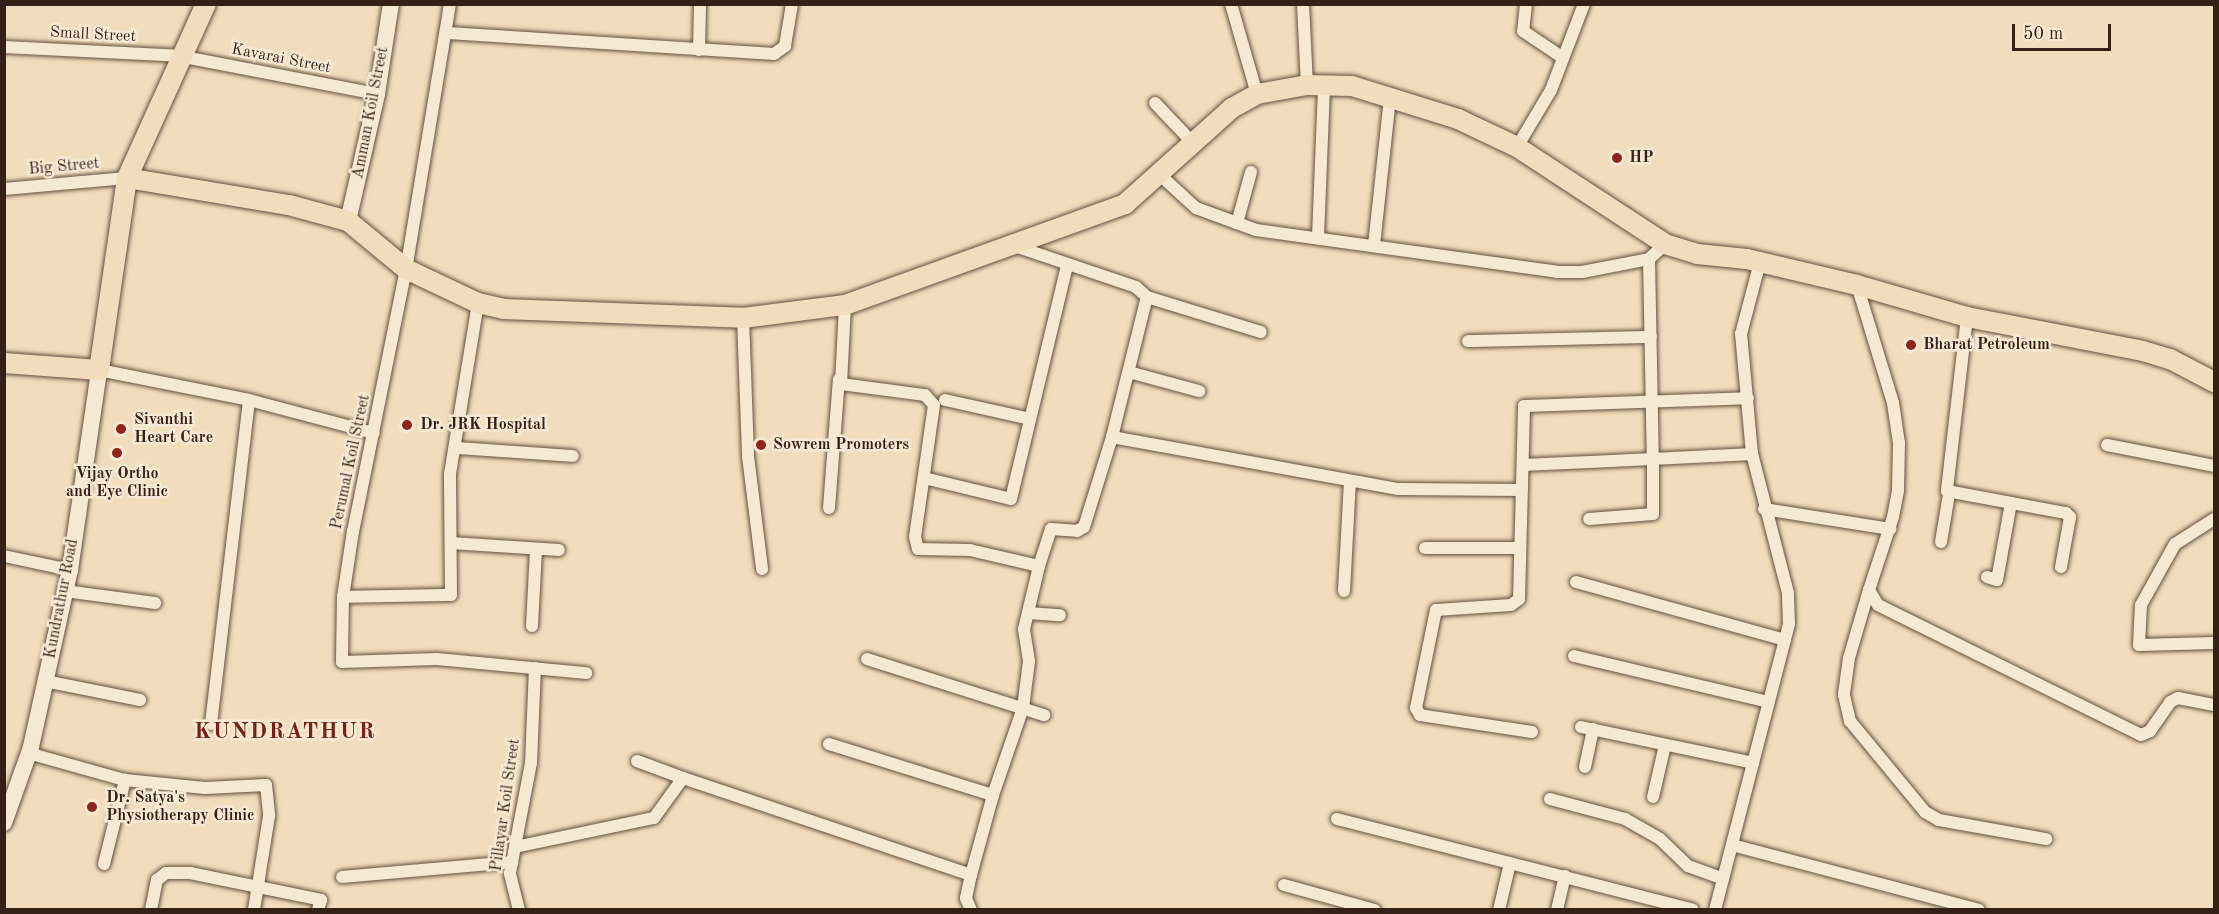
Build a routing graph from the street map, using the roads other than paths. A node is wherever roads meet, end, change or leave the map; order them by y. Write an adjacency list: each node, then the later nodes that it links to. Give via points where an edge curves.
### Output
1 (206, 4): 13 (main road)
2 (391, 4): 16 (street, Amman Koil Street)
3 (450, 4): 10 (street, Perumal Koil Street)
4 (792, 4): 12 (street, via 785,46 774,54)
5 (1231, 4): 17 (street)
6 (1303, 4): 15 (street)
7 (1526, 4): 14 (street, via 1522,31)
8 (1584, 4): 14 (street)
9 (700, 5): 12 (street)
10 (448, 33): 12 (street); 35 (street, Perumal Koil Street)
11 (4, 47): 13 (street, Small Street)
12 (699, 50)
13 (179, 57): 16 (street, Kavarai Street); 24 (main road)
14 (1563, 58): 21 (street, via 1551,90)
15 (1316, 86): 17 (main road); 18 (main road, via 1352,86); 28 (street)
16 (377, 94): 26 (street, Amman Koil Street)
17 (1257, 94): 20 (main road, via 1233,108)
18 (1390, 97): 21 (main road, via 1458,120); 31 (street)
19 (1155, 103): 20 (street)
20 (1194, 144): 23 (main road)
21 (1517, 147): 30 (main road)
22 (1251, 172): 27 (street)
23 (1160, 175): 27 (street, via 1196,208); 29 (main road, via 1125,204)
24 (127, 178): 25 (street, Big Street); 26 (main road, via 278,203); 46 (main road)
25 (4, 189)
26 (348, 221): 35 (main road)
27 (1237, 223): 28 (street, via 1256,230)
28 (1318, 237): 31 (street)
29 (1010, 244): 34 (street); 39 (main road)
30 (1665, 244): 32 (street); 33 (main road, via 1697,254)
31 (1374, 245): 32 (street, via 1557,272)
32 (1649, 259): 43 (street)
33 (1760, 262): 36 (main road); 51 (street, via 1740,334)
34 (1067, 265): 37 (street, via 1136,287); 55 (street)
35 (406, 269): 38 (main road); 56 (street, Perumal Koil Street)
36 (1857, 285): 40 (main road); 74 (street, via 1897,422 1898,491)
37 (1147, 297): 42 (street); 47 (street)
38 (478, 303): 41 (main road, via 504,309); 59 (street)
39 (845, 305): 41 (main road); 48 (street)
40 (1967, 317): 49 (main road, via 2143,351 2170,359); 68 (street)
41 (743, 318): 84 (street, via 748,456)
42 (1262, 332)
43 (1651, 337): 44 (street); 54 (street)
44 (1468, 341)
45 (4, 363): 46 (main road)
46 (99, 370): 52 (street); 85 (street, Kundrathur Road)
47 (1129, 372): 50 (street); 57 (street)
48 (839, 379): 65 (street, via 846,387 932,398); 70 (street)
49 (2214, 382)
50 (1199, 391)
51 (1748, 398): 54 (street); 60 (street)
52 (249, 400): 56 (street); 108 (street)
53 (945, 400): 55 (street)
54 (1652, 400): 62 (street); 63 (street, via 1528,404 1522,412)
55 (1030, 418): 65 (street, via 1011,499)
56 (374, 433): 91 (street, Perumal Koil Street)
57 (1112, 437): 66 (street); 82 (street, via 1084,527 1077,531 1051,530)
58 (2107, 445): 64 (street)
59 (456, 448): 61 (street); 76 (street, via 450,474)
60 (1752, 454): 62 (street); 71 (street)
61 (573, 456)
62 (1653, 459): 63 (street); 72 (street, via 1653,514)
63 (1523, 465): 67 (street)
64 (2214, 466)
65 (924, 478): 82 (street, via 915,537 918,549 970,550)
66 (1350, 481): 67 (street, via 1398,489); 90 (street)
67 (1522, 490): 78 (street)
68 (1949, 494): 69 (street); 75 (street)
69 (2011, 503): 83 (street, via 2070,517); 86 (street, via 1997,580)
70 (828, 508)
71 (1764, 509): 74 (street); 96 (street, via 1788,593)
72 (1589, 519)
73 (2214, 519): 97 (street, via 2175,544 2141,605 2139,645)
74 (1890, 529): 88 (street)
75 (1941, 542)
76 (451, 543): 79 (street); 91 (street, via 451,595)
77 (1425, 548): 78 (street)
78 (1520, 548): 109 (street, via 1518,604 1436,610 1416,708 1420,715)
79 (536, 549): 80 (street); 95 (street)
80 (559, 550)
81 (4, 556): 85 (street)
82 (1039, 566): 93 (street)
83 (2061, 567)
84 (762, 569)
85 (70, 570): 89 (street, Kundrathur Road)
86 (1987, 577)
87 (1576, 582): 96 (street)
88 (1869, 590): 105 (street, via 1878,605 2141,735 2150,731 2170,702 2178,698); 123 (street, via 1849,658 1844,695 1850,721 1925,812 1939,820)
89 (65, 591): 92 (street); 102 (street, Kundrathur Road)
90 (1344, 591)
91 (344, 597): 100 (street, Perumal Koil Street, via 342,662 437,659)
92 (155, 603)
93 (1028, 613): 94 (street); 106 (street, via 1024,629 1029,661)
94 (1060, 615)
95 (532, 626)
96 (1785, 640): 104 (street)
97 (2214, 643)
98 (1574, 656): 104 (street)
99 (867, 659): 106 (street)
100 (535, 668): 101 (street); 125 (street, Pillayar Koil Street, via 531,763)
101 (586, 673)
102 (45, 681): 103 (street); 112 (street, Kundrathur Road)
103 (140, 700)
104 (1769, 702): 114 (street)
105 (2214, 705)
106 (1023, 708): 107 (street); 118 (street)
107 (1044, 715)
108 (212, 724)
109 (1532, 732)
110 (828, 744): 118 (street)
111 (1665, 745): 114 (street); 115 (street, via 1587,728); 119 (street)
112 (28, 753): 117 (street); 122 (street, Kundrathur Road)
113 (637, 761): 116 (street)
114 (1753, 763): 124 (street)
115 (1585, 767)
116 (683, 778): 125 (street, via 654,818); 129 (street)
117 (125, 780): 128 (street); 134 (street, via 205,788 266,785 269,816)
118 (993, 795): 129 (street)
119 (1653, 797)
120 (1550, 799): 132 (street, via 1625,819 1660,839 1688,866)
121 (1337, 819): 127 (street)
122 (4, 823)
123 (2046, 839)
124 (1732, 845): 132 (street); 145 (street)
125 (515, 846): 126 (street, Pillayar Koil Street)
126 (512, 862): 131 (street); 138 (street, Pillayar Koil Street, via 510,873)
127 (1510, 863): 130 (street); 141 (street)
128 (104, 864)
129 (971, 875): 139 (street, via 966,898)
130 (1565, 876): 142 (street); 143 (street)
131 (342, 877)
132 (1723, 879): 144 (street)
133 (1284, 885): 140 (street)
134 (258, 888): 135 (street, via 190,873 166,873 157,880); 136 (street); 137 (street, via 321,900)
135 (151, 909)
136 (254, 909)
137 (318, 909)
138 (519, 909)
139 (971, 909)
140 (1376, 909)
141 (1499, 909)
142 (1557, 909)
143 (1693, 909)
144 (1715, 909)
145 (1973, 909)

